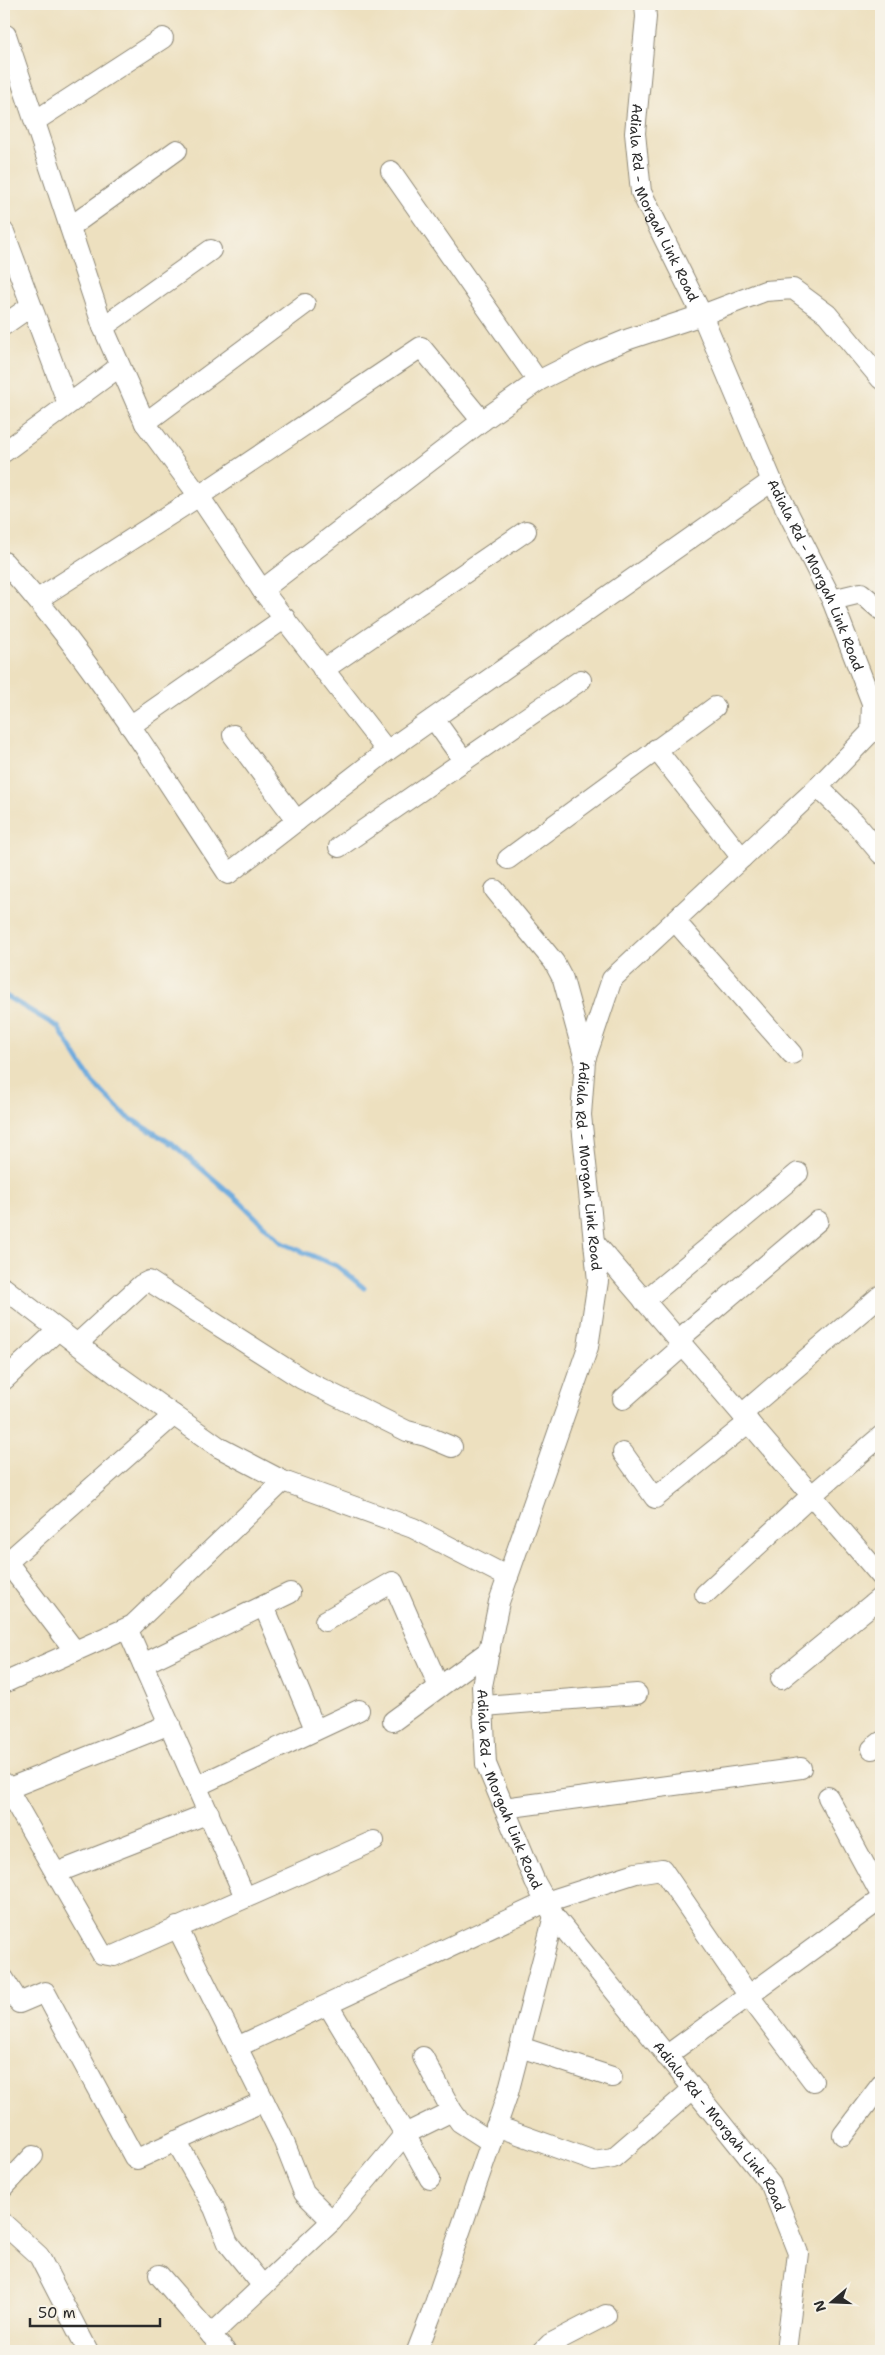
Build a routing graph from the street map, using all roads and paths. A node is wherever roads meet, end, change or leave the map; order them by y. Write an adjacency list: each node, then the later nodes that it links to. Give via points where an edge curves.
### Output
1 (645, 4): 12 (street, Adiala Rd - Morgah Link Road, via 636,133 641,192)
2 (6, 35): 4 (street)
3 (163, 38): 4 (street)
4 (35, 121): 7 (street)
5 (177, 150): 7 (street)
6 (391, 171): 17 (street)
7 (70, 227): 14 (street)
8 (4, 232): 11 (street)
9 (211, 250): 14 (street)
10 (304, 304): 20 (street)
11 (31, 306): 13 (street); 18 (street)
12 (702, 315): 16 (street, via 765,291 793,289 827,314); 17 (street, via 621,342); 22 (street, Adiala Rd - Morgah Link Road)
13 (4, 325)
14 (103, 327): 15 (street)
15 (119, 366): 18 (street); 20 (street)
16 (881, 379)
17 (538, 381): 19 (street)
18 (68, 404): 21 (street)
19 (482, 421): 23 (street, via 421,347); 26 (street)
20 (145, 423): 23 (street)
21 (4, 452)
22 (772, 481): 28 (street, Adiala Rd - Morgah Link Road); 34 (street)
23 (199, 496): 26 (street); 27 (street)
24 (526, 530): 31 (street)
25 (4, 562): 27 (street)
26 (262, 590): 30 (street)
27 (38, 599): 35 (street)
28 (832, 600): 29 (street, via 861,593); 40 (street, Adiala Rd - Morgah Link Road, via 872,703 872,732)
29 (881, 610)
30 (285, 618): 31 (street); 35 (street)
31 (323, 670): 38 (street)
32 (581, 680): 39 (street)
33 (715, 707): 37 (street)
34 (434, 719): 38 (street); 39 (street)
35 (130, 726): 41 (street, via 228,874)
36 (233, 735): 41 (street)
37 (656, 750): 44 (street); 45 (street)
38 (387, 751): 41 (street)
39 (464, 761): 42 (street)
40 (818, 787): 43 (street); 44 (street, Adiala Rd - Morgah Link Road)
41 (297, 821)
42 (339, 847)
43 (881, 854)
44 (742, 858): 47 (street, Adiala Rd - Morgah Link Road)
45 (508, 859)
46 (495, 890): 49 (street, via 554,962 562,979)
47 (675, 921): 48 (street); 49 (street, Adiala Rd - Morgah Link Road, via 612,979)
48 (792, 1054)
49 (585, 1060): 52 (street, Adiala Rd - Morgah Link Road, via 581,1116)
50 (798, 1173): 55 (street)
51 (818, 1221): 57 (street)
52 (594, 1242): 55 (street); 70 (street, Adiala Rd - Morgah Link Road, via 598,1281 588,1347)
53 (4, 1288): 56 (street)
54 (881, 1295): 62 (street)
55 (644, 1301): 57 (street)
56 (58, 1330): 58 (street); 59 (street)
57 (681, 1343): 60 (street); 62 (street)
58 (77, 1344): 61 (street); 64 (street, via 149,1281 302,1379 407,1431)
59 (4, 1380)
60 (623, 1399)
61 (174, 1415): 66 (street, via 220,1448); 68 (street)
62 (745, 1418): 65 (street, via 655,1498); 67 (street)
63 (881, 1436): 67 (street)
64 (452, 1447)
65 (624, 1453)
66 (283, 1481): 70 (street, via 412,1528); 76 (street)
67 (812, 1495): 69 (street); 72 (street)
68 (5, 1562): 78 (street)
69 (881, 1576)
70 (508, 1577): 77 (street, Adiala Rd - Morgah Link Road, via 499,1602)
71 (290, 1593): 74 (street)
72 (704, 1594)
73 (881, 1597): 80 (street)
74 (264, 1606): 79 (street); 88 (street)
75 (325, 1621): 82 (street, via 393,1582)
76 (127, 1628): 78 (street); 79 (street)
77 (490, 1650): 82 (street); 84 (street, Adiala Rd - Morgah Link Road, via 482,1686)
78 (74, 1651): 81 (street)
79 (144, 1664): 87 (street)
80 (782, 1679)
81 (4, 1683)
82 (438, 1687): 86 (street)
83 (637, 1694): 84 (street)
84 (484, 1706): 93 (street, Adiala Rd - Morgah Link Road, via 486,1764)
85 (359, 1710): 88 (street)
86 (393, 1721)
87 (170, 1724): 90 (street); 91 (street)
88 (315, 1729): 91 (street)
89 (801, 1768): 93 (street)
90 (6, 1786): 96 (street)
91 (197, 1786): 94 (street)
92 (828, 1797): 98 (street)
93 (504, 1808): 99 (street, Adiala Rd - Morgah Link Road)
94 (209, 1814): 96 (street); 97 (street)
95 (374, 1841): 97 (street)
96 (56, 1873): 100 (street, via 102,1954 114,1956)
97 (245, 1897): 100 (street)
98 (881, 1897): 102 (street)
99 (550, 1909): 102 (street, via 636,1873 662,1869); 103 (street); 104 (street); 106 (street, Adiala Rd - Morgah Link Road)
100 (177, 1927): 105 (street)
101 (4, 1980): 117 (street, via 18,2003 45,1992 134,2157)
102 (749, 1996): 106 (street); 109 (street)
103 (328, 2005): 105 (street); 114 (street)
104 (520, 2046): 108 (street); 115 (street)
105 (237, 2047): 112 (street)
106 (666, 2056): 111 (street, Adiala Rd - Morgah Link Road)
107 (423, 2057): 113 (street)
108 (612, 2077)
109 (814, 2081)
110 (881, 2085): 116 (street)
111 (693, 2090): 115 (street, via 614,2158 594,2161); 131 (street, Adiala Rd - Morgah Link Road, via 771,2185 798,2253)
112 (264, 2101): 117 (street); 121 (street, via 304,2193)
113 (452, 2111): 114 (street); 115 (street, via 460,2122)
114 (406, 2134): 119 (street); 121 (street)
115 (494, 2134): 129 (street)
116 (843, 2135)
117 (176, 2141): 124 (street, via 214,2208 228,2243)
118 (33, 2156): 120 (street)
119 (430, 2180)
120 (4, 2187)
121 (332, 2221): 124 (street)
122 (4, 2224): 127 (street, via 39,2256)
123 (159, 2275): 126 (street)
124 (263, 2286): 126 (street)
125 (606, 2315): 130 (street, via 550,2344)
126 (211, 2335): 128 (street)
127 (88, 2351)
128 (225, 2351)
129 (417, 2351)
130 (543, 2351)
131 (786, 2351)

